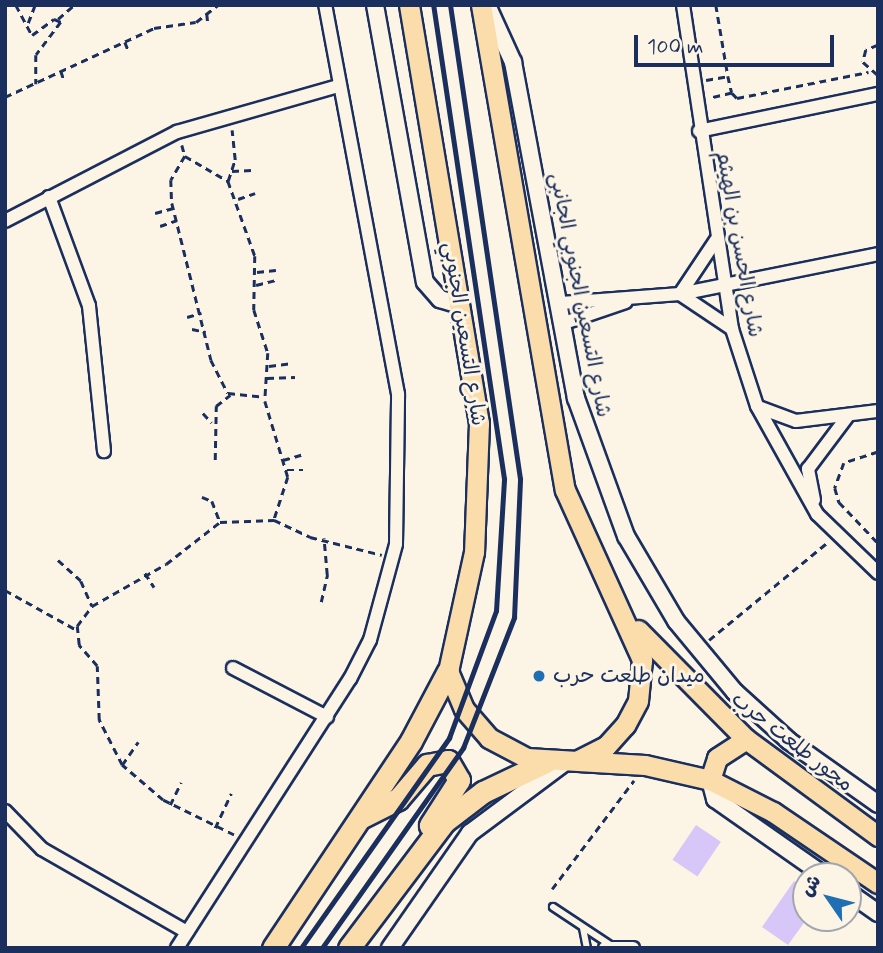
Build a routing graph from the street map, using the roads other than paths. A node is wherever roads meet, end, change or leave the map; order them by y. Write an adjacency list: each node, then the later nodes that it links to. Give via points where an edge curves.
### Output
1 (325, 5): 7 (street)
2 (375, 5): 18 (street, via 425,282 440,299)
3 (409, 5): 18 (main road, شارع التسعين الجنوبي)
4 (481, 5): 27 (main road, via 562,479 585,543)
5 (487, 5): 17 (street, شارع التسعين الجنوبي الجانبى, via 513,62)
6 (683, 5): 9 (street, شارع الحسن بن الهيثم)
7 (339, 86): 10 (street, via 177,132); 30 (street, via 398,394 400,497 393,559 370,640)
8 (878, 94): 9 (street)
9 (699, 131): 12 (street, شارع الحسن بن الهيثم)
10 (49, 197): 11 (street); 24 (street, via 92,317)
11 (5, 221)
12 (716, 240): 14 (street, شارع الحسن بن الهيثم); 15 (street)
13 (878, 254): 14 (street)
14 (725, 284): 15 (street); 20 (street, شارع الحسن بن الهيثم)
15 (680, 294): 16 (street); 20 (street)
16 (628, 302): 17 (street); 19 (street)
17 (561, 303): 19 (street, شارع التسعين الجنوبي الجانبى)
18 (460, 305): 29 (main road, شارع التسعين الجنوبي, via 476,390 480,485 466,607)
19 (564, 323): 34 (street, شارع التسعين الجنوبي الجانبى, via 592,454 653,586 699,649 759,716)
20 (732, 329): 21 (street, شارع الحسن بن الهيثم)
21 (757, 406): 23 (street, via 796,421); 25 (street, شارع الحسن بن الهيثم)
22 (878, 411): 23 (street)
23 (848, 416): 25 (street, via 808,469)
24 (104, 451)
25 (817, 514): 26 (street, شارع الحسن بن الهيثم)
26 (878, 573)
27 (626, 616): 31 (main road, محور طلعت حرب); 32 (main road, via 642,660 638,701 617,736)
28 (233, 668): 30 (street)
29 (448, 671): 32 (main road, via 480,729 514,753); 36 (highway, شارع التسعين الجنوبي)
30 (327, 717): 45 (street)
31 (746, 739): 33 (main road, via 725,749); 37 (main road, محور طلعت حرب)
32 (561, 762): 33 (main road, via 645,765); 38 (highway, via 483,792); 50 (street, via 470,833)
33 (710, 780): 39 (street, via 715,799); 40 (main road, via 773,812)
34 (878, 804)
35 (5, 811): 45 (street, via 42,849)
36 (362, 817): 38 (highway, via 398,799 427,765 448,761 458,780 433,817); 48 (highway, شارع التسعين الجنوبي)
37 (876, 831)
38 (427, 841): 49 (highway)
39 (805, 862)
40 (878, 883)
41 (862, 902): 43 (street)
42 (553, 907): 44 (lane)
43 (878, 913)
44 (583, 928): 46 (lane); 51 (lane)
45 (187, 932): 47 (street)
46 (608, 947): 52 (street)
47 (177, 948)
48 (273, 948)
49 (349, 948)
50 (390, 948)
51 (587, 948)
52 (633, 948)

